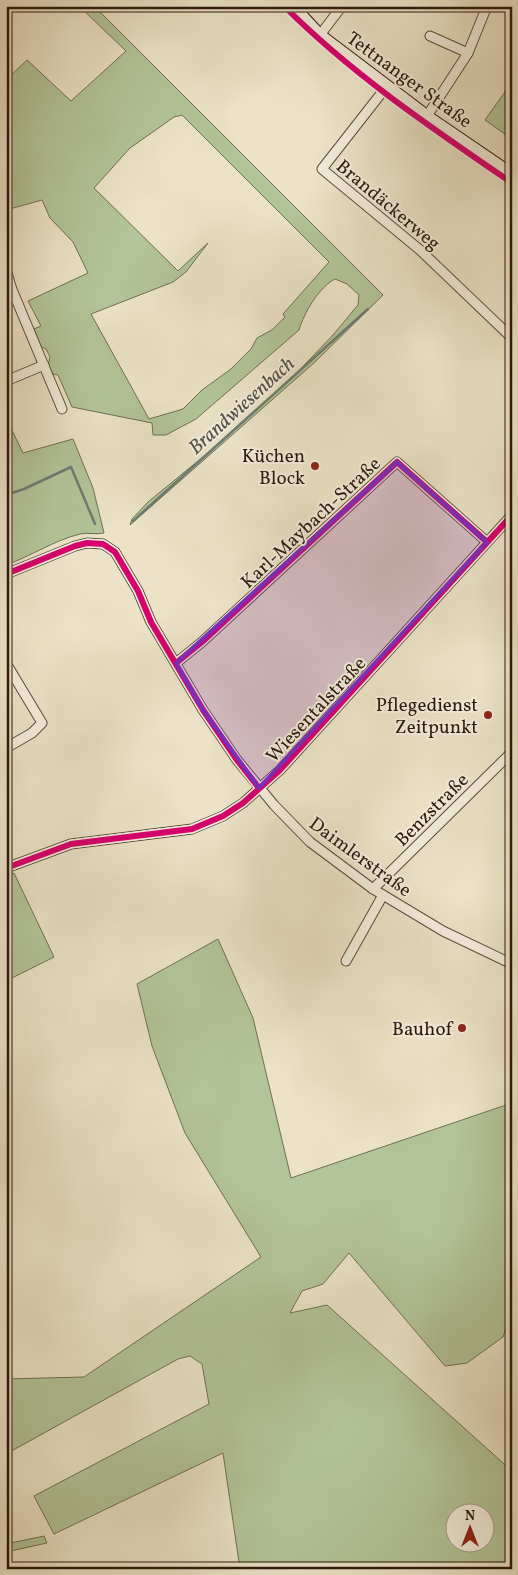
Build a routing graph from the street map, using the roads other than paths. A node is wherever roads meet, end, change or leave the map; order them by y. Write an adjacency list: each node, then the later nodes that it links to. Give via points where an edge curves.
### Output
1 (293, 6): 4 (main road, Tettnanger Straße)
2 (342, 6): 4 (street)
3 (486, 6): 6 (street)
4 (320, 35): 7 (main road, Tettnanger Straße)
5 (430, 36): 6 (street)
6 (468, 53): 8 (street)
7 (387, 86): 8 (main road, Tettnanger Straße); 12 (street, Brandäckerweg, via 322,169 420,250)
8 (427, 116): 9 (main road, Tettnanger Straße)
9 (512, 174)
10 (6, 269): 11 (street)
11 (9, 289): 13 (street)
12 (512, 338)
13 (44, 365): 14 (street); 15 (street)
14 (6, 381)
15 (62, 409)
16 (512, 515): 17 (street, Wiesentalstraße)
17 (487, 542): 20 (street, Karl-Maybach-Straße, via 397,462); 23 (street, Wiesentalstraße)
18 (6, 574): 20 (street, Daimlerstraße, via 75,546 87,543 109,547 115,552)
19 (6, 663): 21 (street, via 42,723 32,733)
20 (176, 663): 23 (street, Daimlerstraße, via 203,710)
21 (6, 748)
22 (512, 752): 25 (street, Benzstraße)
23 (260, 788): 24 (street, Wiesentalstraße, via 223,816 192,829 71,844); 25 (street, Daimlerstraße, via 310,842)
24 (6, 868)
25 (373, 889): 26 (street, Daimlerstraße)
26 (383, 895): 27 (street); 28 (street, Daimlerstraße, via 443,931)
27 (346, 961)
28 (510, 961)

